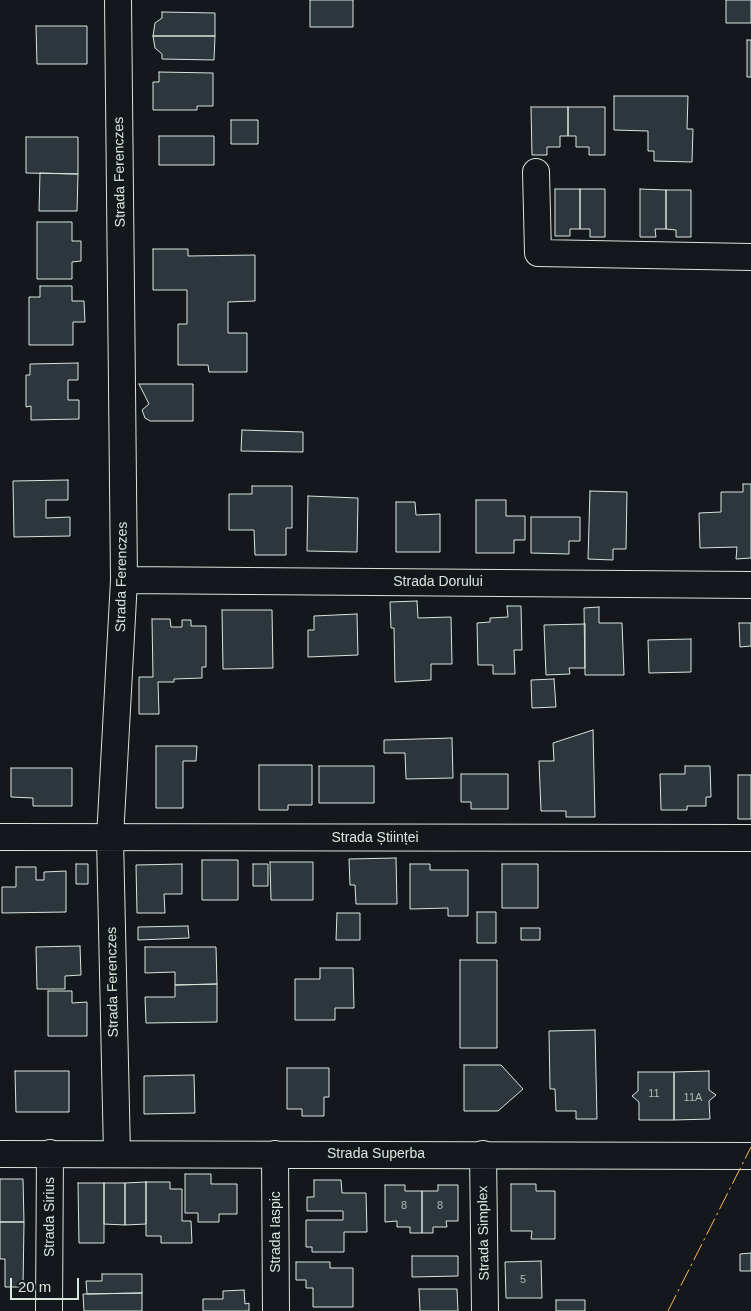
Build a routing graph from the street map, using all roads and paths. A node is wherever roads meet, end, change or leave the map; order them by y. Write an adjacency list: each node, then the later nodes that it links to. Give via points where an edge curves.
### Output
1 (118, 0): 4 (street, Strada Ferenczes)
2 (536, 172): 3 (street, via 538,253)
3 (751, 257)
4 (124, 580): 5 (street, Strada Dorului); 7 (street, Strada Ferenczes)
5 (751, 585)
6 (0, 837): 7 (street, Strada Științei)
7 (110, 838): 8 (street, Strada Științei); 11 (street, Strada Ferenczes)
8 (751, 838)
9 (50, 1153): 10 (street, Strada Superba); 11 (street, Strada Superba); 15 (street, Strada Sirius)
10 (0, 1154)
11 (118, 1154): 12 (street, Strada Superba)
12 (275, 1154): 13 (street, Strada Superba); 16 (street, Strada Iaspic)
13 (483, 1154): 14 (street, Strada Superba); 17 (street, Strada Simplex)
14 (751, 1156)
15 (49, 1311)
16 (276, 1311)
17 (485, 1311)

